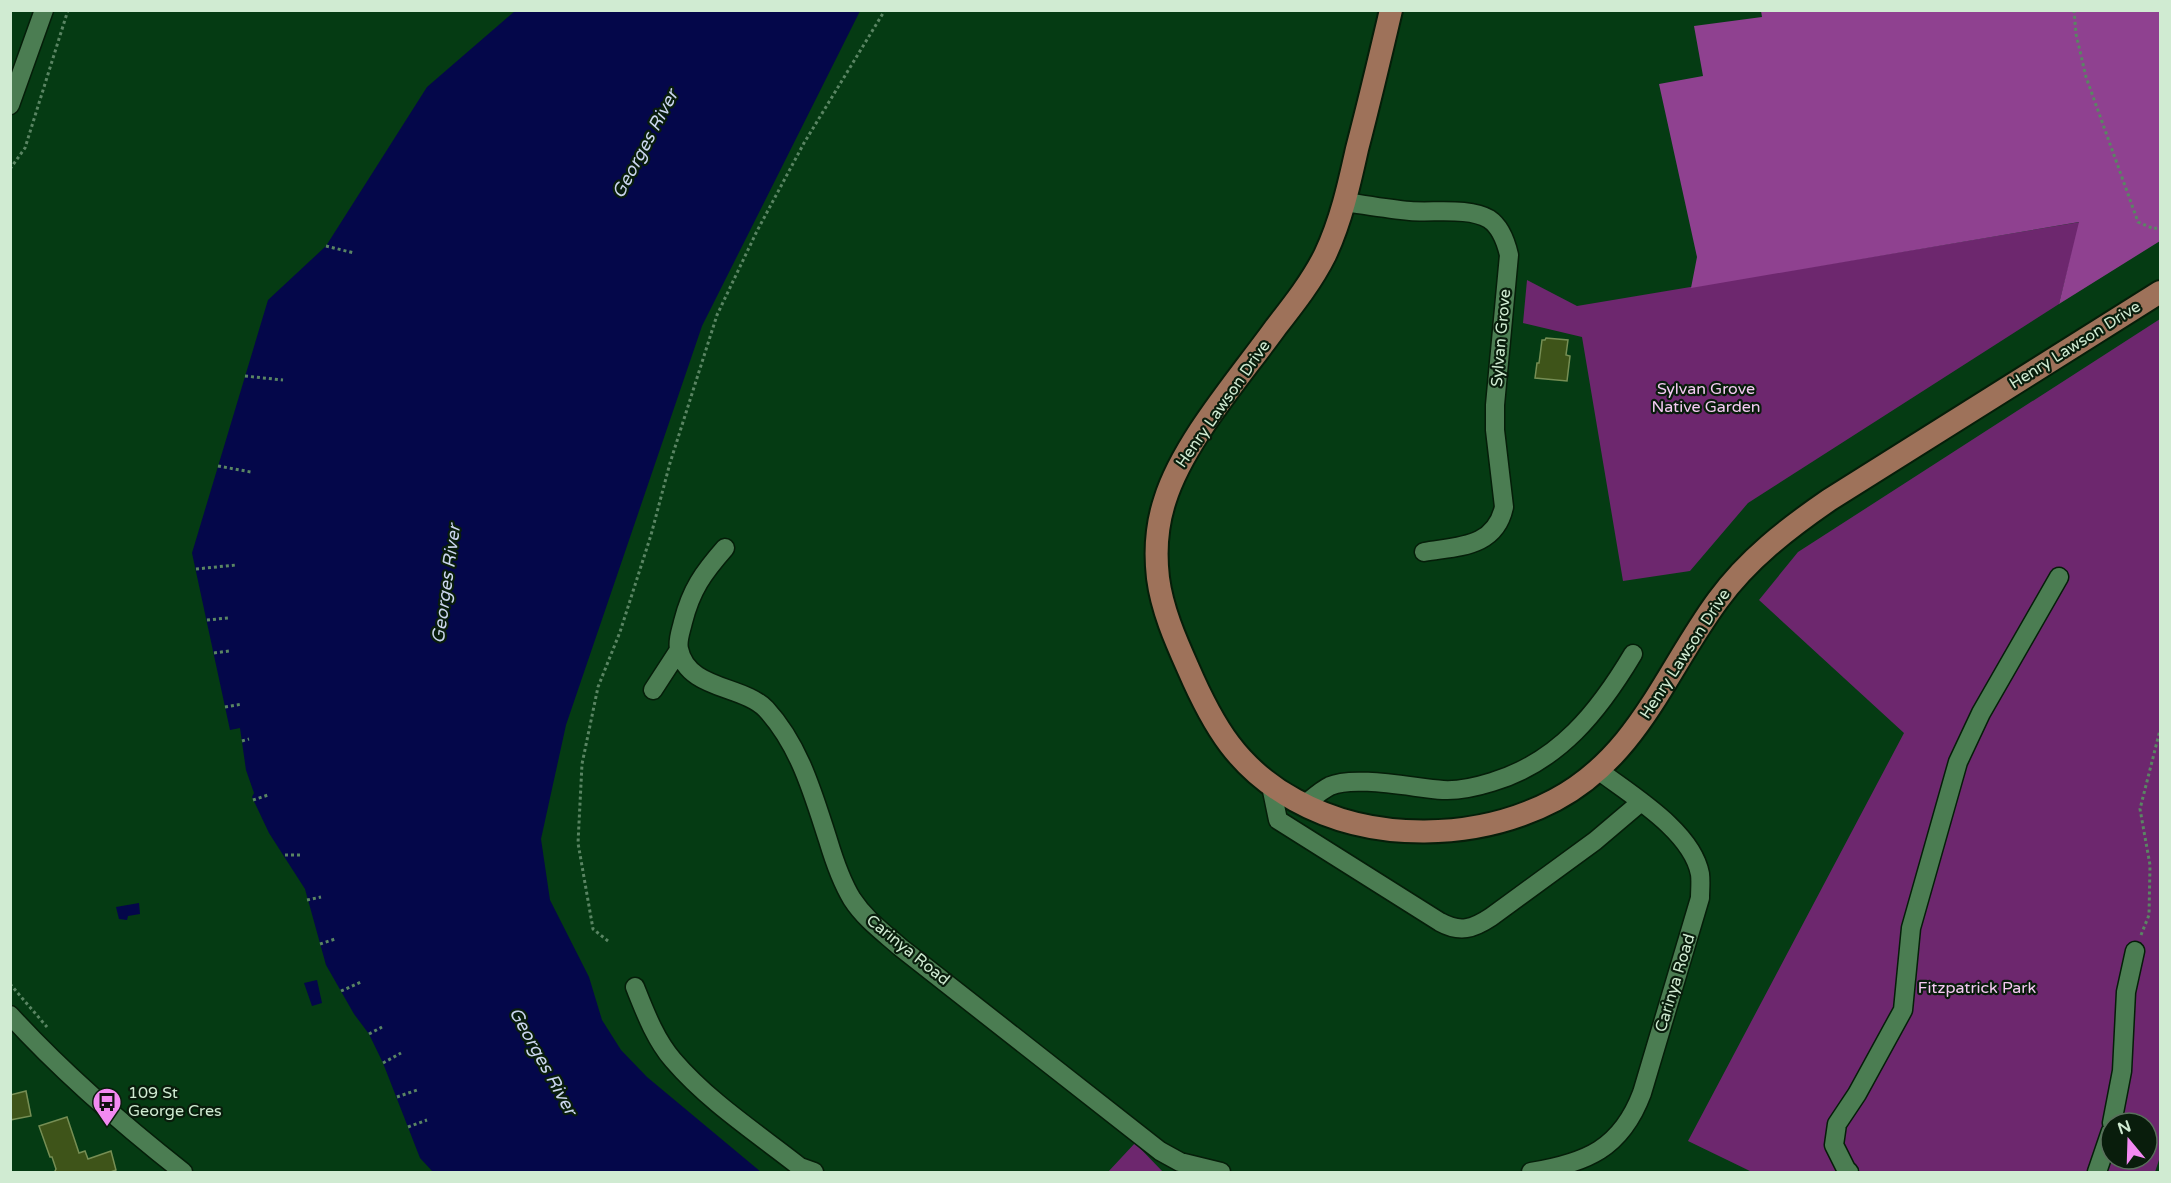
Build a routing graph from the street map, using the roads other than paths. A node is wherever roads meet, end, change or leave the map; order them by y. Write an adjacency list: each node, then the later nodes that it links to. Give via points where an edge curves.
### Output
1 (44, 10): 3 (street)
2 (1391, 10): 4 (main road, Henry Lawson Drive)
3 (10, 105)
4 (1345, 202): 7 (street, Sylvan Grove, via 1481,215 1500,230 1509,255 1495,405 1502,518 1488,536 1477,542); 13 (main road, Henry Lawson Drive, via 1327,250 1310,280 1189,449 1165,498 1158,529 1161,596 1188,670 1221,735 1240,759)
5 (2160, 291): 12 (main road, Henry Lawson Drive, via 1829,500 1766,547 1718,600 1646,715)
6 (725, 548): 9 (street, via 702,574 691,594)
7 (1424, 552)
8 (2059, 578): 25 (street, via 1981,713 1958,762 1911,928 1903,1010 1837,1124 1834,1145)
9 (679, 650): 11 (street); 20 (street, Carinya Road, via 694,673 756,702 774,718 801,762 841,876 864,915 1160,1151)
10 (1633, 654): 15 (street, via 1587,722 1549,756 1507,778 1446,790 1341,783)
11 (653, 690)
12 (1598, 770): 14 (street, Carinya Road); 15 (main road, Henry Lawson Drive, via 1569,792 1527,812 1448,831 1405,831 1365,825)
13 (1271, 786): 14 (street, via 1278,820 1440,922 1459,930 1491,917); 15 (main road, Henry Lawson Drive)
14 (1641, 802): 24 (street, Carinya Road, via 1666,822 1694,859 1700,874 1697,910 1642,1093 1628,1123 1611,1142 1588,1156)
15 (1304, 805)
16 (2135, 951): 19 (street, via 2126,992 2122,1071)
17 (634, 987): 22 (street, via 651,1026 672,1059 713,1099 800,1167)
18 (10, 1015): 21 (street, via 93,1098)
19 (2114, 1111)
20 (1190, 1169): 23 (street, Carinya Road)
21 (183, 1173)
22 (814, 1173)
23 (1221, 1173)
24 (1531, 1173)
25 (1849, 1173)

